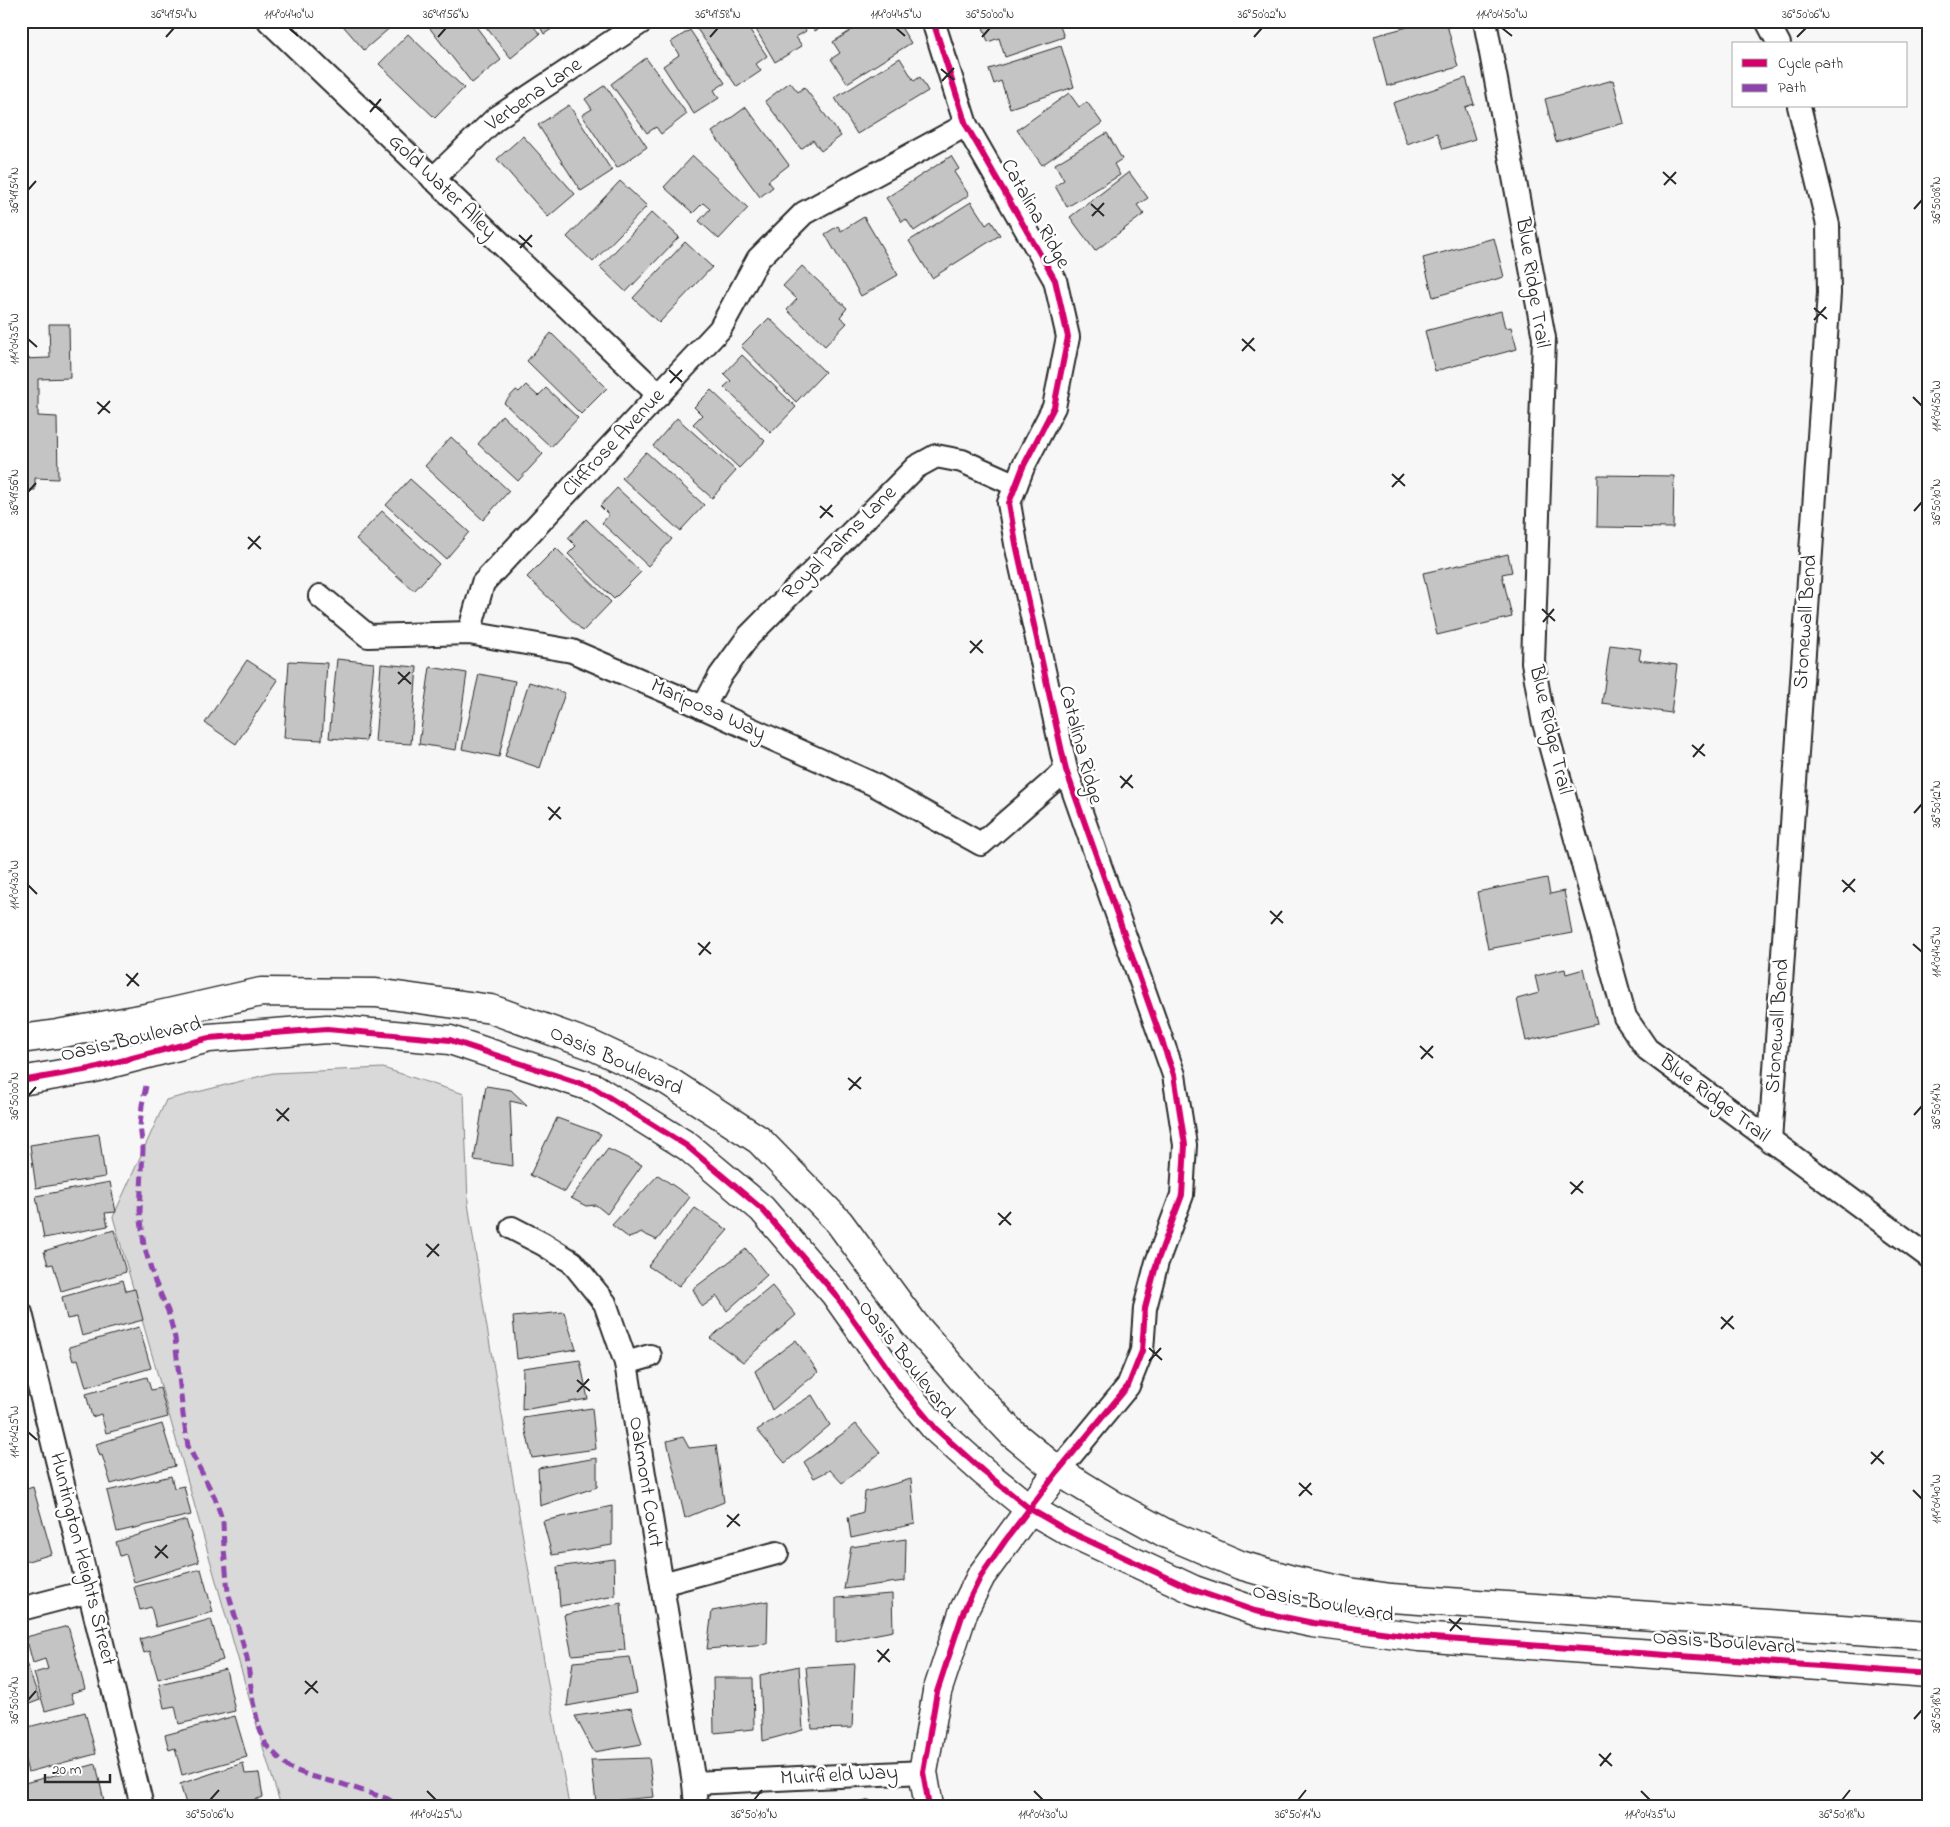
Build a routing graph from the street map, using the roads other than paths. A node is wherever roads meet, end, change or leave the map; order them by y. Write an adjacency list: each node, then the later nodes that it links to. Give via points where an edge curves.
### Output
1 (269, 21): 9 (street, Gold Water Alley)
2 (643, 21): 9 (street, Verbena Lane, via 495,119)
3 (933, 21): 8 (street, Catalina Ridge)
4 (1485, 21): 18 (street, Blue Ridge Trail, via 1544,338 1533,662 1543,719 1625,1017 1647,1050)
5 (1766, 21): 6 (street)
6 (1778, 42)
7 (1799, 108): 18 (street, Stonewall Bend, via 1828,225 1829,293)
8 (966, 125): 10 (street, Cliffrose Avenue, via 804,213 758,259 720,329); 11 (street, Catalina Ridge, via 1055,280 1068,337 1054,407)
9 (434, 179): 10 (street, Gold Water Alley)
10 (659, 394): 13 (street, Cliffrose Avenue, via 483,583)
11 (1016, 485): 14 (street, Royal Palms Lane, via 962,461 936,456 916,467 749,636 720,676); 15 (street, Catalina Ridge, via 1009,503 1016,544)
12 (320, 596): 13 (street, Mariposa Way, via 368,636)
13 (469, 633): 14 (street, Mariposa Way, via 572,651)
14 (703, 708): 15 (street, Mariposa Way, via 872,784 981,844)
15 (1066, 770): 24 (street, Catalina Ridge, via 1174,1075 1185,1146 1182,1195 1144,1308 1142,1351 1128,1386)
16 (21, 1039): 24 (street, Oasis Boulevard, via 151,1016 260,992 376,993 491,1009 591,1045 668,1081 759,1140 839,1222 914,1324 975,1394 1013,1434)
17 (21, 1080): 25 (street, Oasis Boulevard, via 90,1069 209,1038 327,1029 450,1040 594,1088 687,1146 762,1208 835,1294 900,1386 936,1429)
18 (1770, 1141): 20 (street, Blue Ridge Trail)
19 (512, 1228): 23 (street, Oakmont Court, via 572,1262 606,1303)
20 (1929, 1257)
21 (21, 1313): 28 (street, Huntington Heights Street)
22 (650, 1356): 23 (street)
23 (626, 1363): 27 (street, Oakmont Court)
24 (1058, 1471): 25 (street); 30 (street, Oasis Boulevard, via 1165,1533 1240,1565 1348,1592 1392,1598)
25 (1030, 1509): 31 (street, Oasis Boulevard, via 1079,1536 1194,1590 1255,1611 1313,1623 1419,1637); 32 (street, via 981,1576 964,1610 937,1692)
26 (777, 1553): 27 (street)
27 (662, 1584): 33 (street, Oakmont Court)
28 (90, 1592): 29 (street); 34 (street, Huntington Heights Street)
29 (21, 1609)
30 (1929, 1635)
31 (1929, 1674)
32 (923, 1772): 33 (street, Muirfield Way); 36 (street)
33 (694, 1783): 35 (street, Oakmont Court)
34 (142, 1806)
35 (696, 1806)
36 (929, 1806)

